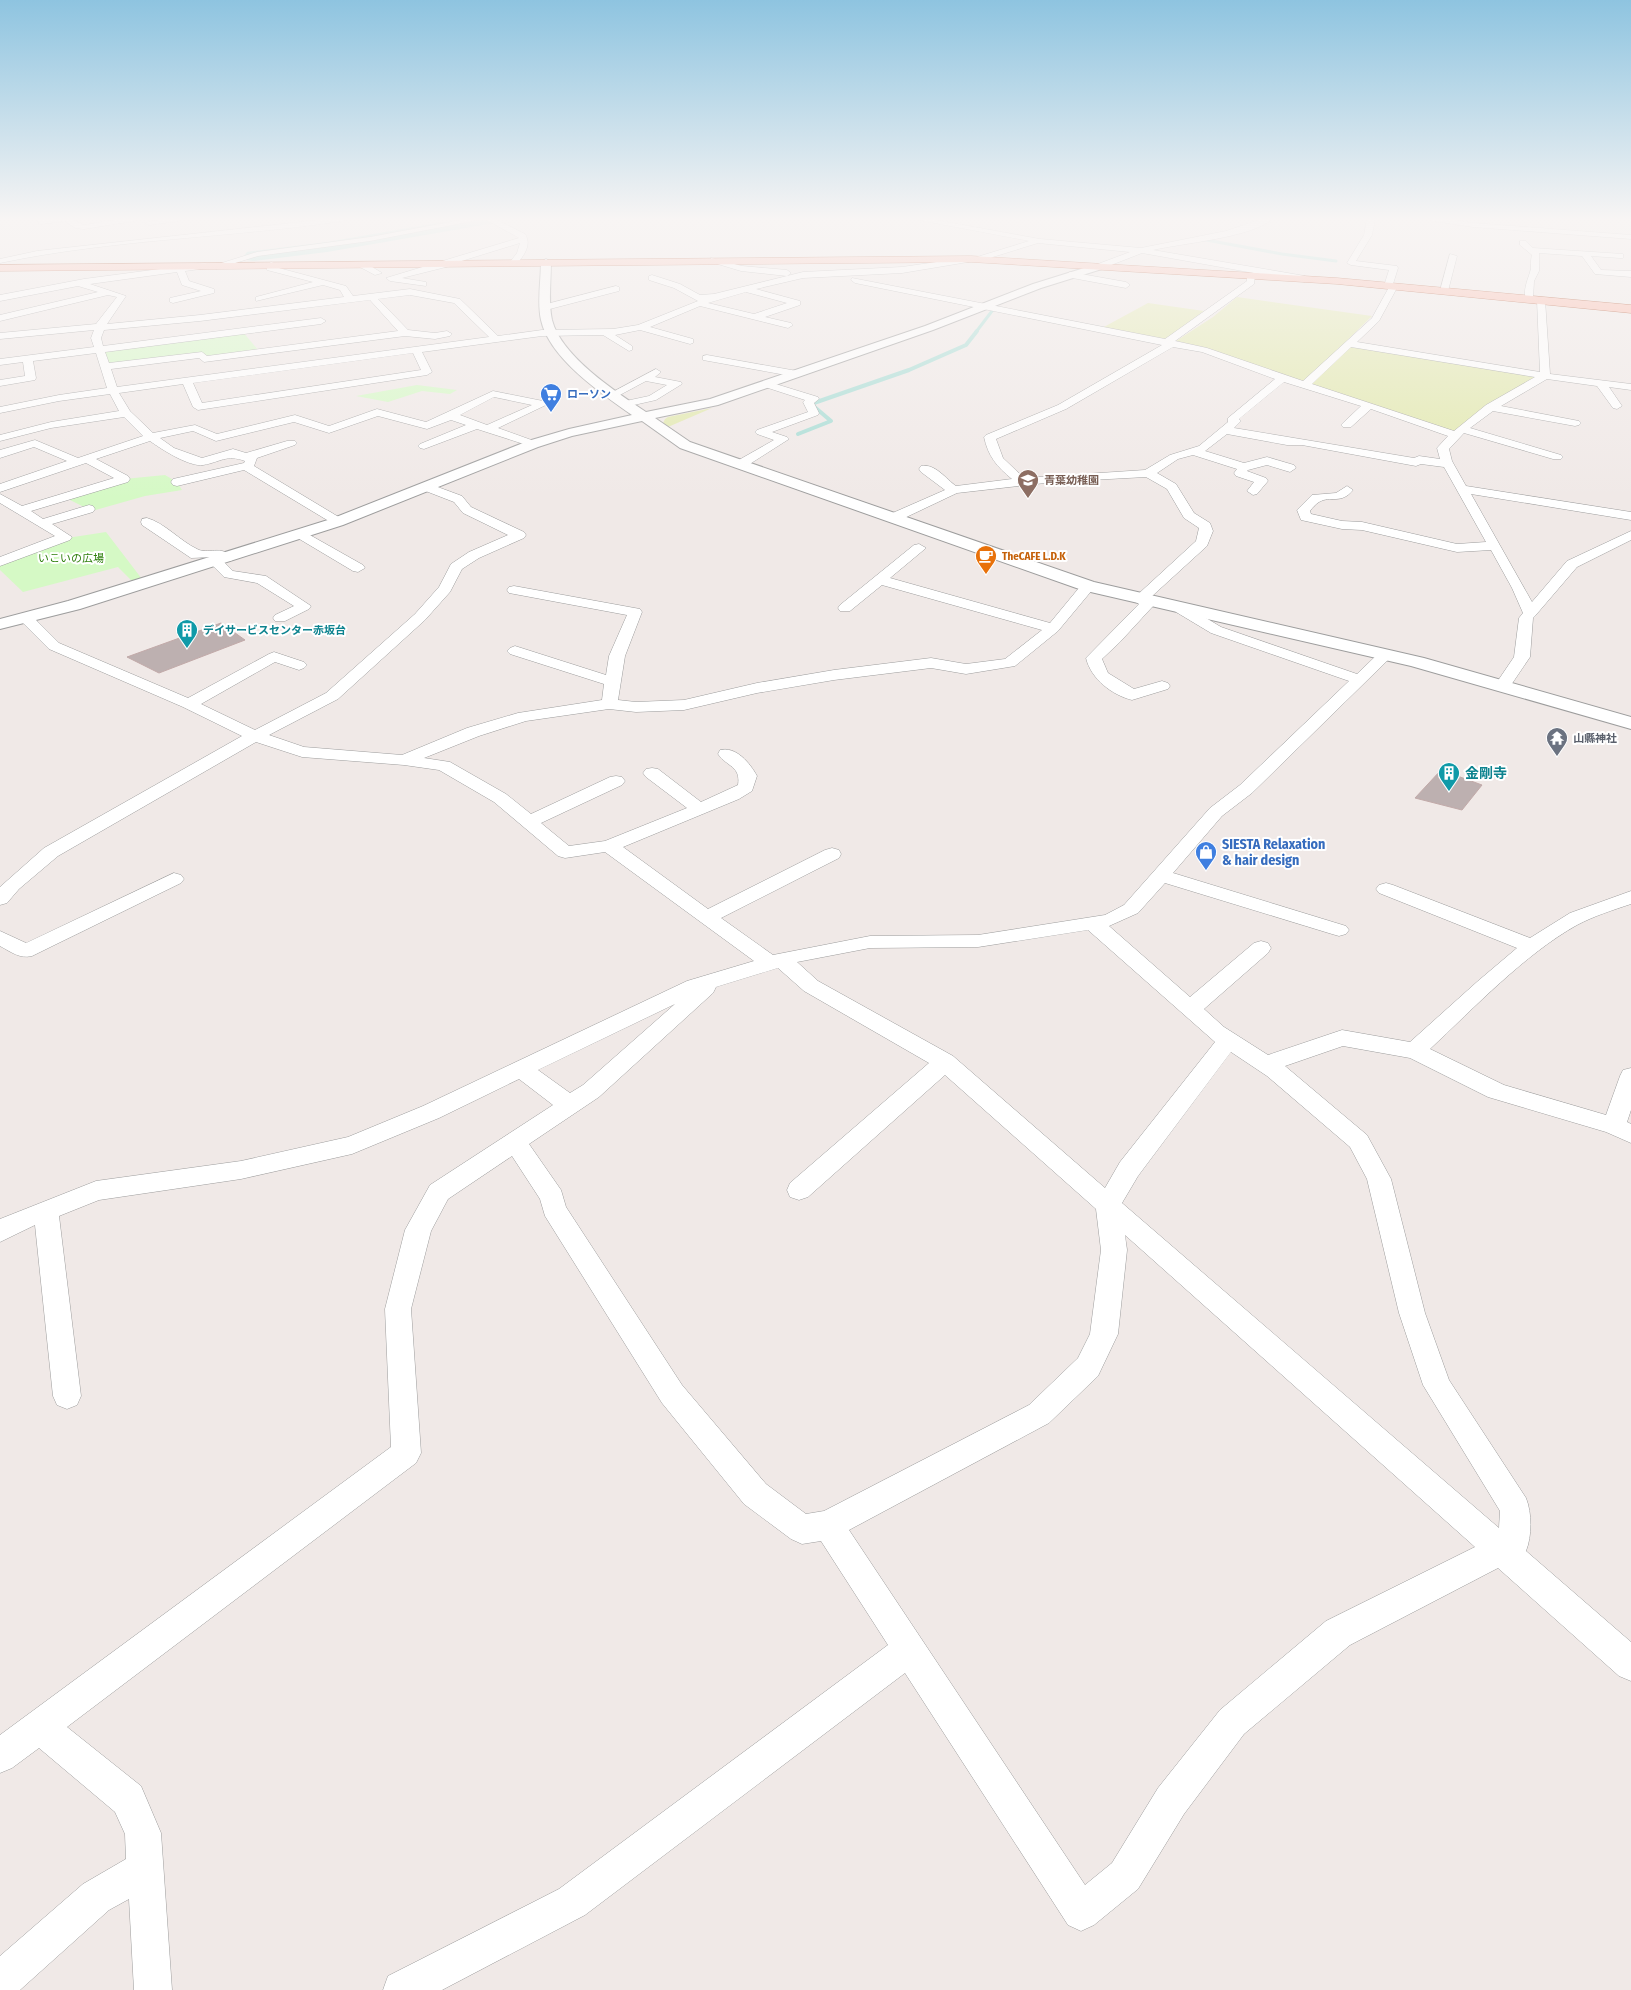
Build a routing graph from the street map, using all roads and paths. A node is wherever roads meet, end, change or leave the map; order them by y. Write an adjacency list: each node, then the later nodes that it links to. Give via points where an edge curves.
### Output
1 (25, 312): 17 (street)
2 (110, 312): 19 (street)
3 (250, 312): 19 (street)
4 (315, 312): 23 (street)
5 (385, 312): 25 (street)
6 (467, 312): 21 (street)
7 (546, 312): 26 (street)
8 (680, 312): 20 (street)
9 (733, 312): 16 (street)
10 (769, 312): 16 (street)
11 (969, 312): 43 (street)
12 (1014, 312): 30 (street)
13 (1210, 312): 30 (street)
14 (1379, 312): 31 (street, via 1376,319)
15 (1537, 312): 44 (street)
16 (754, 317): 18 (street)
17 (0, 318)
18 (788, 325)
19 (100, 326): 27 (street); 32 (street, via 96,338)
20 (640, 327): 24 (street); 29 (street)
21 (485, 329): 25 (street, via 434,336); 28 (street)
22 (248, 330): 23 (street); 32 (street); 35 (street)
23 (327, 332): 25 (street); 35 (street)
24 (606, 333): 26 (street); 33 (street)
25 (405, 334)
26 (551, 334): 28 (street); 55 (street, via 567,357)
27 (0, 336)
28 (496, 339): 34 (street)
29 (690, 341)
30 (1169, 342): 47 (street, via 1204,350); 85 (street, via 1062,407 990,437 992,451 1000,462)
31 (1349, 344): 44 (street); 52 (street)
32 (99, 348): 37 (street); 41 (street)
33 (629, 348)
34 (416, 350): 45 (street); 45 (street, via 427,372)
35 (260, 352): 41 (street, via 204,359 202,354)
36 (733, 353): 39 (street)
37 (27, 358): 40 (street); 49 (street, via 30,378)
38 (707, 358): 39 (street)
39 (720, 360): 43 (street)
40 (0, 362)
41 (105, 367): 54 (street)
42 (659, 370): 46 (street)
43 (797, 374): 51 (street)
44 (1545, 376): 50 (street); 58 (street)
45 (302, 378): 48 (street); 48 (street, via 198,407)
46 (644, 378): 55 (street); 55 (street, via 679,381 652,398)
47 (1282, 378): 52 (street); 66 (street, via 1232,420 1235,421)
48 (187, 381): 54 (street)
49 (0, 383)
50 (1600, 383): 53 (street); 57 (street)
51 (766, 384): 62 (street, via 701,406); 78 (street, via 814,399 808,402 814,412 762,432 783,439)
52 (1305, 385): 56 (street)
53 (1631, 387)
54 (113, 391): 59 (street); 60 (street)
55 (619, 399): 62 (street)
56 (1369, 405): 64 (street); 67 (street)
57 (1617, 406)
58 (1490, 407): 63 (street); 67 (street)
59 (0, 410)
60 (126, 413): 68 (street); 69 (street, via 51,424)
61 (451, 416): 65 (street); 65 (street, via 494,394 543,404); 68 (street, via 427,426 377,412 329,430 294,418 216,438 195,428)
62 (644, 417): 71 (street); 78 (street, via 685,445)
63 (1576, 423)
64 (1347, 425)
65 (481, 427): 71 (street); 72 (street)
66 (1225, 430): 73 (street, via 1203,448); 79 (street, via 1408,461)
67 (1458, 432): 75 (street); 79 (street, via 1444,448)
68 (151, 437): 76 (street); 77 (street, via 170,450 201,462 232,453)
69 (0, 438)
70 (291, 443): 77 (street)
71 (533, 444): 86 (street)
72 (424, 446)
73 (1192, 451): 80 (street); 83 (street, via 1174,457)
74 (0, 454): 76 (street, via 35,443)
75 (1558, 457)
76 (83, 460): 87 (street); 92 (street, via 124,479)
77 (247, 462): 84 (street); 97 (street)
78 (741, 464): 95 (street)
79 (1448, 464): 88 (street)
80 (1244, 467): 81 (street, via 1267,461); 90 (street, via 1240,473 1262,481)
81 (1290, 468)
82 (925, 469): 89 (street, via 937,474 946,486)
83 (1148, 473): 85 (street); 109 (street, via 1172,487 1188,515 1205,526 1206,531 1202,543)
84 (177, 482)
85 (1024, 482): 89 (street)
86 (427, 487): 97 (street); 127 (street, via 458,499 467,510 519,535 474,555 456,567 445,589 420,617 332,696)
87 (0, 488)
88 (1463, 488): 94 (street); 101 (street)
89 (954, 490): 95 (street)
90 (1253, 490)
91 (1347, 490): 101 (street, via 1338,496 1316,498 1302,510 1306,516 1342,525 1362,526 1457,548)
92 (8, 505): 98 (street)
93 (89, 510): 98 (street)
94 (1631, 516)
95 (893, 518): 107 (street)
96 (147, 522): 103 (street, via 196,555 214,553)
97 (337, 522): 99 (street)
98 (42, 523): 104 (street, via 65,537)
99 (300, 534): 103 (street); 105 (street)
100 (1631, 535): 112 (street, via 1572,564)
101 (1495, 546): 112 (street)
102 (919, 548): 106 (street)
103 (220, 560): 113 (street); 114 (street, via 229,574 261,579 304,606)
104 (0, 562)
105 (358, 568)
106 (880, 580): 110 (street); 116 (street)
107 (1088, 586): 109 (street); 116 (street)
108 (514, 590): 121 (street, via 635,612 617,656)
109 (1145, 601): 111 (street); 123 (street, via 1094,658 1094,666 1102,677 1132,694)
110 (845, 608)
111 (1181, 609): 118 (street); 120 (street, via 1216,630)
112 (1530, 613): 122 (street, via 1526,618 1522,657)
113 (26, 618): 115 (street); 124 (street, via 54,646)
114 (280, 618)
115 (0, 624)
116 (1053, 628): 125 (street, via 1010,664 966,669 931,662 757,688 684,705 636,707)
117 (514, 651): 121 (street)
118 (1386, 654): 120 (street); 122 (street)
119 (299, 664): 124 (street, via 274,657)
120 (1360, 680): 136 (street, via 1246,789 1216,812)
121 (613, 682): 125 (street)
122 (1503, 685): 126 (street)
123 (1162, 686)
124 (189, 704): 127 (street)
125 (609, 704): 129 (street, via 524,716 473,732)
126 (1631, 723)
127 (255, 736): 129 (street, via 302,752); 140 (street, via 51,852)
128 (726, 754): 132 (street, via 748,776 746,787)
129 (404, 760): 133 (street, via 444,766 500,798)
130 (652, 773): 132 (street)
131 (616, 781): 133 (street)
132 (700, 809): 134 (street)
133 (530, 822): 134 (street, via 565,852)
134 (609, 846): 141 (street)
135 (832, 854): 141 (street)
136 (1160, 875): 142 (street, via 1131,909 1110,920); 143 (street)
137 (174, 879): 144 (street, via 25,951)
138 (1386, 889): 145 (street)
139 (1631, 897): 145 (street, via 1562,926)
140 (0, 899)
141 (707, 918): 147 (street)
142 (1093, 923): 147 (street, via 978,941 870,942); 149 (street)
143 (1339, 930)
144 (0, 937)
145 (1533, 947): 151 (street, via 1498,974)
146 (1261, 948): 149 (street)
147 (776, 961): 148 (street); 152 (street, via 812,986)
148 (715, 979): 154 (street); 156 (street, via 591,1091)
149 (1190, 1008): 150 (street)
150 (1228, 1040): 153 (street); 160 (street, via 1129,1169)
151 (1415, 1051): 153 (street, via 1342,1038); 157 (street, via 1496,1092)
152 (946, 1062): 159 (street); 160 (street)
153 (1265, 1064): 165 (street, via 1359,1141 1379,1179 1412,1314 1436,1386 1515,1508 1514,1543)
154 (521, 1069): 156 (street); 161 (street, via 352,1145 241,1170 96,1191)
155 (1631, 1076): 157 (street)
156 (570, 1105): 158 (street)
157 (1622, 1130)
158 (515, 1142): 164 (street, via 672,1394 755,1494 802,1529); 168 (street, via 439,1192 418,1230 398,1309 406,1453)
159 (799, 1190)
160 (1108, 1206): 164 (street, via 1114,1250 1104,1334 1088,1367 1039,1414); 165 (street)
161 (46, 1210): 162 (street); 163 (street)
162 (0, 1232)
163 (68, 1396)
164 (828, 1525): 166 (street)
165 (1501, 1549): 166 (street, via 1338,1633 1232,1722 1172,1801 1125,1876 1081,1912); 167 (street)
166 (910, 1649): 173 (street, via 572,1902)
167 (1631, 1664)
168 (40, 1727): 169 (street); 170 (street, via 128,1799 143,1833)
169 (0, 1756)
170 (145, 1869): 171 (street, via 96,1898); 172 (street)
171 (0, 1982)
172 (153, 1990)
173 (402, 1990)

